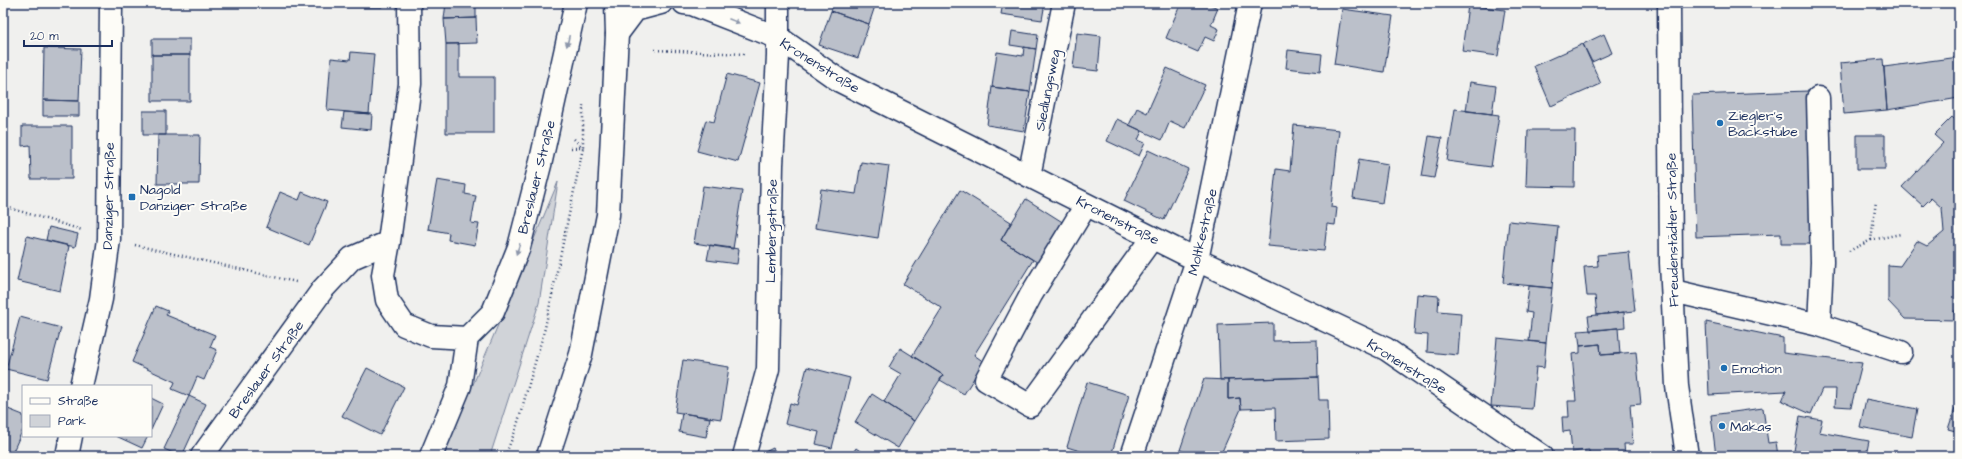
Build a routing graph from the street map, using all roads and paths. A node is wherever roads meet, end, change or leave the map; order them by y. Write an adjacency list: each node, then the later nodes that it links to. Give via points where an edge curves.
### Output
1 (111, 3): 22 (street, Danziger Straße)
2 (408, 3): 24 (street, via 410,84)
3 (576, 3): 30 (street, Breslauer Straße, one-way to 30, via 519,247 493,312)
4 (616, 3): 11 (street)
5 (660, 3): 11 (street, via 635,10)
6 (684, 3): 12 (street, Kronenstraße, one-way to 12, via 692,4)
7 (778, 3): 12 (street, Lembergstraße)
8 (1064, 3): 16 (street, Siedlungsweg)
9 (1250, 3): 25 (street, Moltkestraße)
10 (1669, 3): 28 (street, Freudenstädter Straße)
11 (617, 34): 38 (street, via 608,215 581,354)
12 (778, 47): 13 (path); 16 (street, Kronenstraße); 39 (street, Lembergstraße, via 772,166 768,369)
13 (655, 50)
14 (1818, 98): 26 (street)
15 (582, 100): 37 (path, via 582,148 545,328 516,429)
16 (1029, 176): 18 (street, Kronenstraße)
17 (1876, 202): 23 (path)
18 (1086, 205): 21 (street, Kronenstraße); 21 (street, via 1031,295 986,380 1030,406)
19 (3, 206): 22 (path)
20 (1901, 234): 23 (path)
21 (1152, 238): 25 (street, Kronenstraße)
22 (109, 239): 27 (path); 32 (street, Danziger Straße, via 101,299)
23 (1871, 240): 26 (path)
24 (388, 242): 27 (street, Breslauer Straße, via 352,258); 30 (street, via 383,275 387,300 404,325 431,336)
25 (1197, 260): 40 (street, Moltkestraße); 41 (street, Kronenstraße, via 1386,349)
26 (1822, 262): 29 (street)
27 (323, 289): 35 (street, Breslauer Straße)
28 (1672, 291): 29 (street); 42 (street, Freudenstädter Straße, via 1677,386)
29 (1819, 325): 31 (street)
30 (466, 338): 36 (street, via 460,386)
31 (1901, 352)
32 (81, 385)
33 (71, 437): 34 (street)
34 (68, 456)
35 (202, 456)
36 (431, 456)
37 (505, 456)
38 (548, 456)
39 (744, 456)
40 (1132, 456)
41 (1542, 456)
42 (1687, 456)

